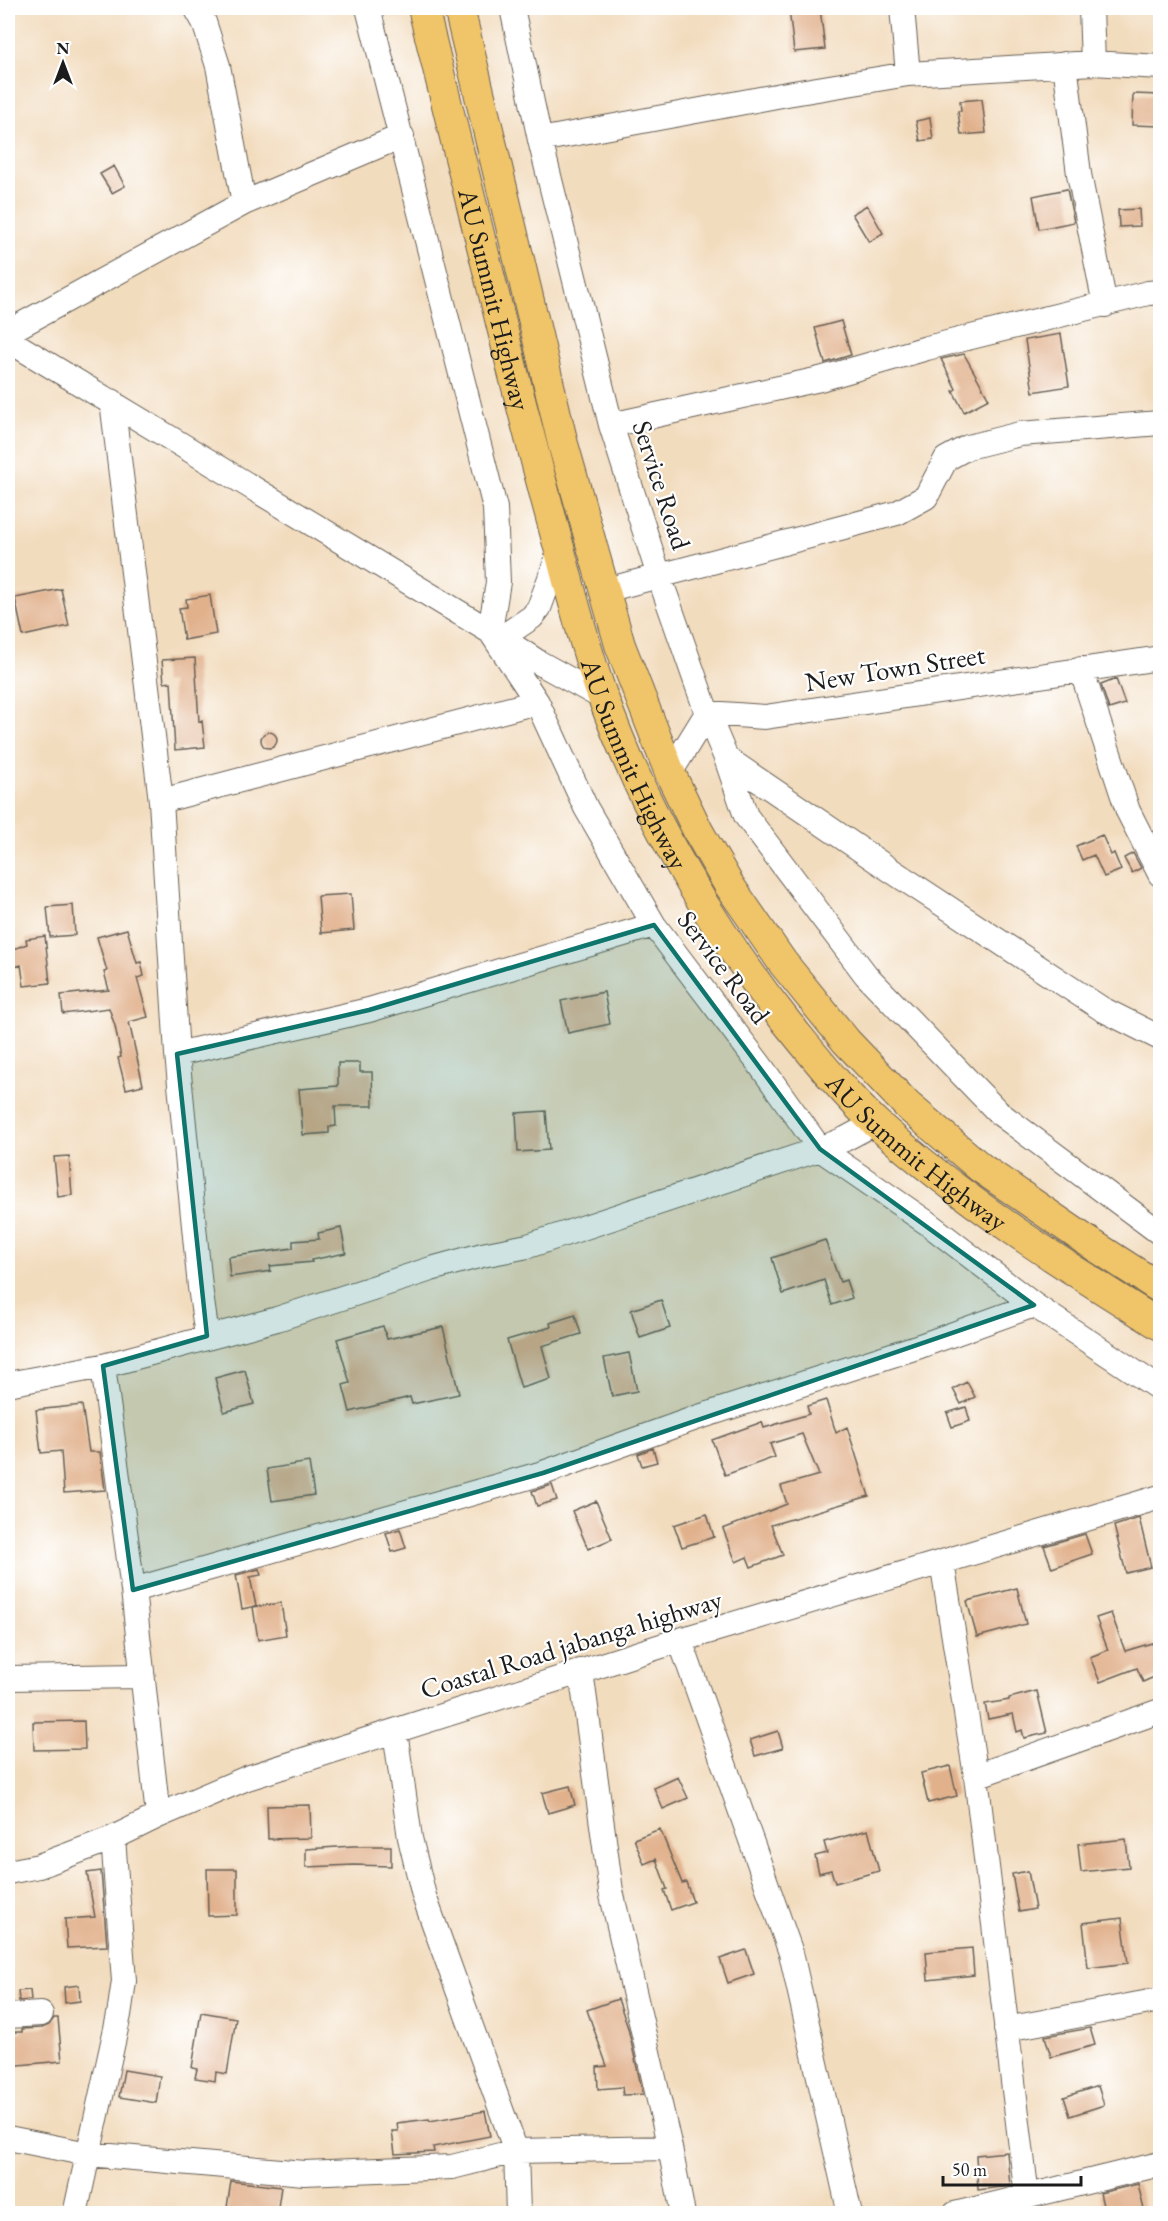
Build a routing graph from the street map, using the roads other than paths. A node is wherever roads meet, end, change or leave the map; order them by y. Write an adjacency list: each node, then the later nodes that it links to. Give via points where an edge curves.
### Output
1 (196, 8): 14 (street, via 218,66)
2 (369, 8): 12 (street)
3 (423, 8): 22 (main road, AU Summit Highway)
4 (459, 8): 24 (main road, AU Summit Highway, via 563,444)
5 (512, 8): 13 (street, Service Road)
6 (902, 8): 11 (street)
7 (1091, 8): 8 (street)
8 (1093, 63): 9 (street); 10 (street)
9 (1065, 64): 11 (street); 16 (street, via 1079,174)
10 (1161, 67)
11 (908, 74): 13 (street)
12 (402, 136): 14 (street); 25 (street, via 495,508)
13 (540, 140): 21 (street, Service Road)
14 (244, 203): 17 (street)
15 (1161, 292): 16 (street)
16 (1105, 305): 21 (street, via 927,348 820,379)
17 (8, 332)
18 (8, 340): 19 (street)
19 (112, 401): 25 (street); 33 (street)
20 (1161, 423): 23 (street, via 1020,434 968,447 946,459 926,497 897,513)
21 (611, 425): 23 (street, Service Road)
22 (560, 551): 25 (street, via 540,609 532,617); 28 (main road, AU Summit Highway)
23 (659, 576): 24 (street); 30 (street, Service Road)
24 (606, 590): 32 (main road, AU Summit Highway, via 620,645)
25 (495, 634): 28 (street); 29 (street, Service Road)
26 (1161, 658): 27 (street, New Town Street)
27 (1081, 669): 30 (street, New Town Street, via 765,717); 34 (street, via 1128,811)
28 (603, 698): 38 (main road, AU Summit Highway, via 639,785 702,904 756,984)
29 (537, 702): 33 (street); 35 (street, Service Road, via 586,808)
30 (707, 713): 31 (street, Service Road); 32 (street)
31 (726, 758): 36 (street, via 1102,1009); 40 (street, Service Road, via 746,816 866,975 999,1113)
32 (670, 773): 41 (main road, AU Summit Highway, via 729,885 783,963 846,1041 908,1106 981,1168)
33 (161, 801): 37 (street)
34 (1161, 874)
35 (654, 925): 37 (street, via 369,1010); 39 (street, Service Road)
36 (1161, 1038)
37 (177, 1054): 44 (street)
38 (876, 1123): 39 (street); 43 (main road, AU Summit Highway, via 961,1194 1062,1264)
39 (820, 1149): 42 (street, Service Road, via 926,1222); 44 (street, via 528,1246 431,1269 277,1319)
40 (1161, 1233)
41 (1161, 1288)
42 (1034, 1305): 47 (street, Service Road); 50 (street, via 543,1473)
43 (1161, 1325)
44 (207, 1336): 45 (street)
45 (103, 1366): 46 (street); 50 (street)
46 (8, 1384)
47 (1161, 1389)
48 (1161, 1497): 49 (street, Coastal Road jabanga highway)
49 (942, 1562): 51 (street, Coastal Road jabanga highway); 57 (street)
50 (133, 1590): 53 (street)
51 (680, 1640): 52 (street, Coastal Road jabanga highway); 74 (street, via 791,1953)
52 (580, 1671): 56 (street, Coastal Road jabanga highway); 66 (street, via 611,1891)
53 (141, 1676): 54 (street); 58 (street)
54 (8, 1678)
55 (1161, 1711): 57 (street)
56 (394, 1731): 58 (street, Coastal Road jabanga highway, via 247,1778); 67 (street, via 410,1838 424,1896)
57 (975, 1776): 64 (street)
58 (158, 1816): 59 (street, Coastal Road jabanga highway)
59 (113, 1838): 60 (street, Coastal Road jabanga highway, via 39,1866); 68 (street, via 124,1981)
60 (8, 1872)
61 (1161, 2000): 64 (street)
62 (41, 2014): 63 (street)
63 (8, 2016)
64 (1006, 2029): 70 (street)
65 (8, 2138): 68 (street)
66 (670, 2148): 67 (street); 73 (street)
67 (516, 2151): 68 (street, via 452,2167 304,2173); 72 (street)
68 (88, 2154): 71 (street)
69 (1161, 2164): 70 (street)
70 (1027, 2197): 75 (street)
71 (75, 2214)
72 (518, 2214)
73 (683, 2214)
74 (850, 2214)
75 (955, 2214)

